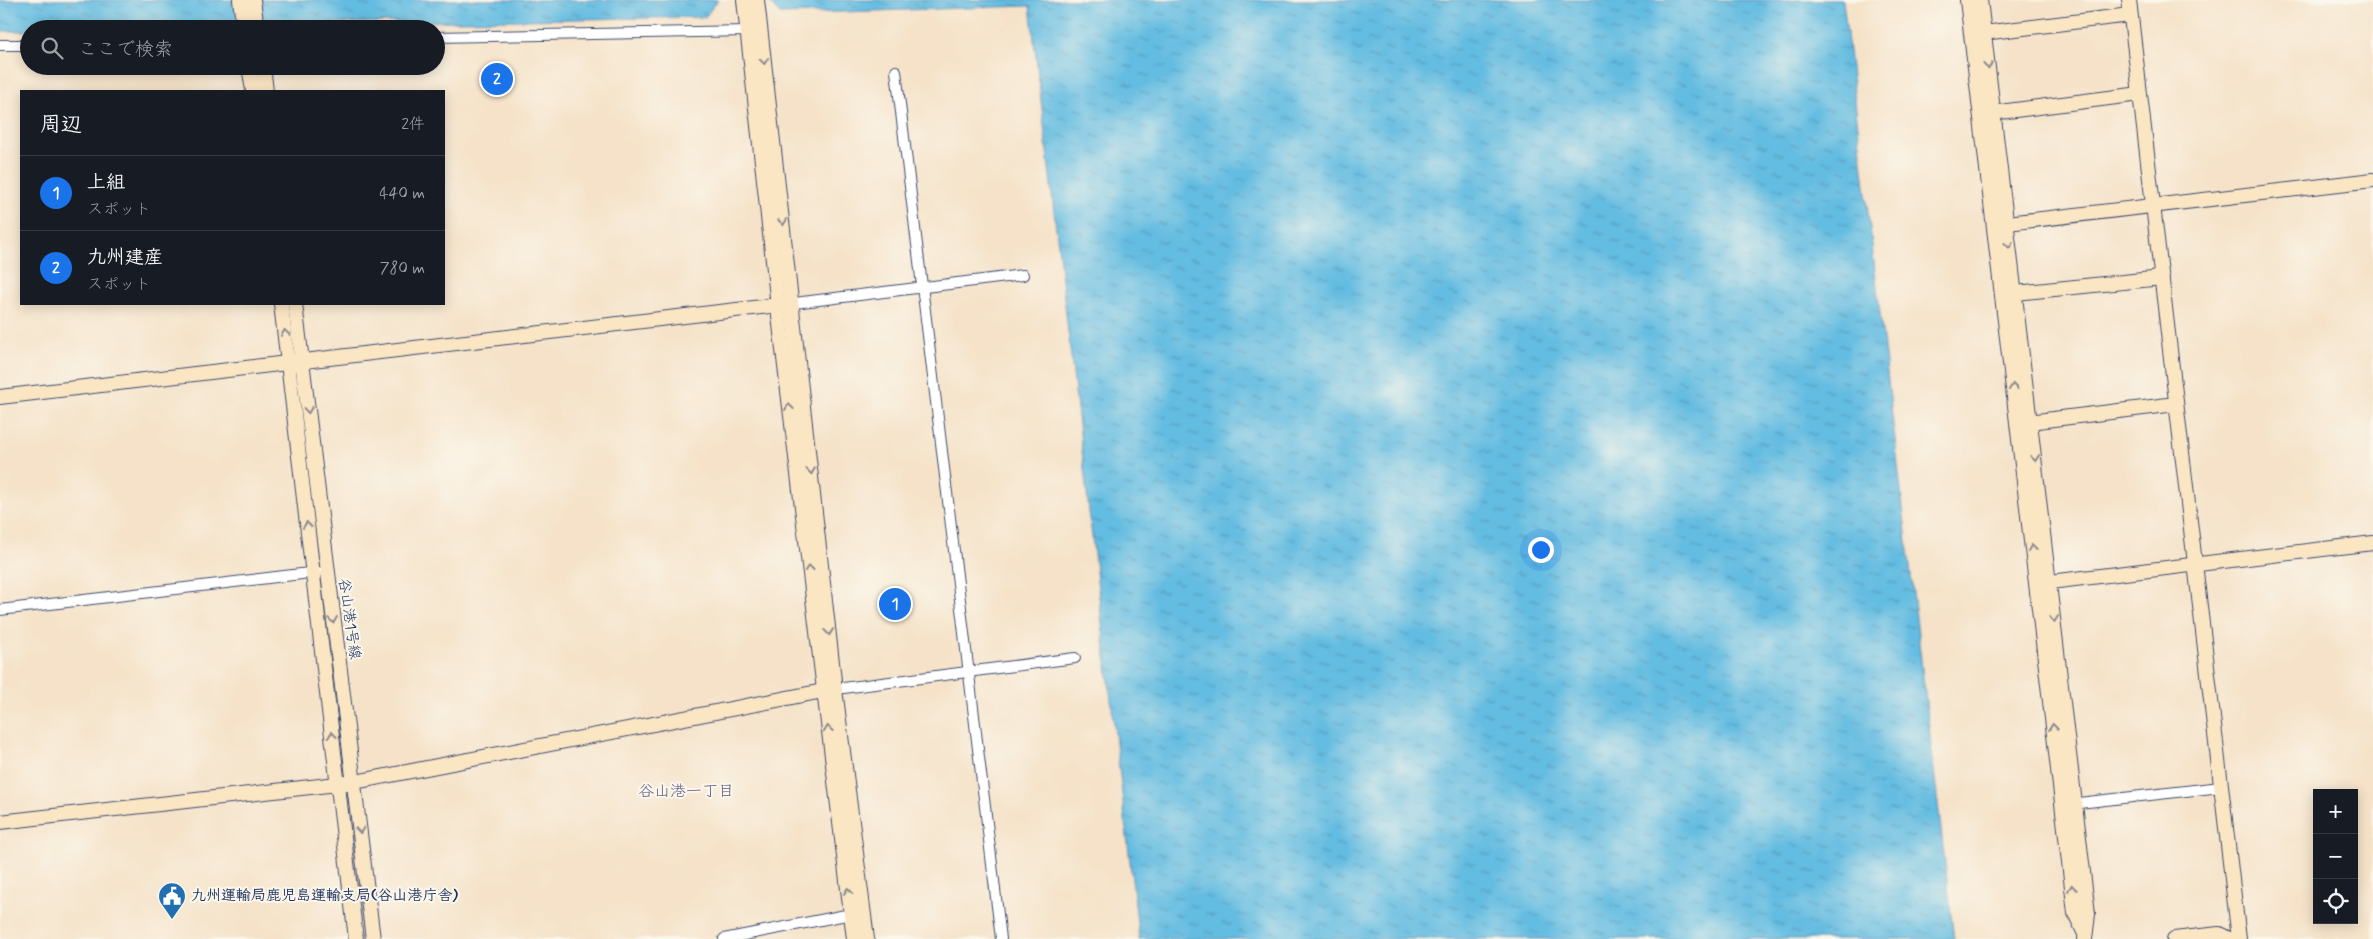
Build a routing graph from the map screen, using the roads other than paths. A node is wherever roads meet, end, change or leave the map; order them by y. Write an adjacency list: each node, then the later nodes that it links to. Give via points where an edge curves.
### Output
1 (240, 0): 8 (street)
2 (253, 0): 9 (street)
3 (1967, 0): 11 (street)
4 (1980, 0): 11 (street)
5 (2129, 0): 7 (street)
6 (751, 6): 10 (street); 29 (street, one-way to 29)
7 (2130, 15): 11 (street); 20 (street)
8 (248, 20)
9 (251, 20)
10 (748, 31): 12 (street); 32 (street)
11 (1978, 34): 21 (street)
12 (445, 37)
13 (0, 45): 14 (street)
14 (20, 45)
15 (896, 71): 27 (street)
16 (250, 75): 18 (street)
17 (263, 75): 19 (street)
18 (252, 90)
19 (266, 90)
20 (2140, 94): 21 (street); 23 (street)
21 (1987, 113): 24 (street)
22 (2373, 180): 23 (street)
23 (2154, 206): 24 (street); 26 (street)
24 (2000, 224): 28 (street)
25 (1023, 275): 27 (street)
26 (2162, 278): 28 (street); 35 (street)
27 (922, 287): 29 (street); 43 (street)
28 (2008, 294): 36 (street)
29 (792, 303): 32 (street); 44 (street, one-way to 44)
30 (281, 305): 33 (street, 谷山港1号線, one-way to 30)
31 (295, 305): 33 (street, 谷山港1号線)
32 (778, 305): 33 (street); 44 (street, one-way to 32)
33 (296, 362): 34 (street); 39 (street, 谷山港1号線)
34 (0, 397)
35 (2176, 404): 36 (street); 38 (street)
36 (2024, 423): 40 (street)
37 (2373, 543): 38 (street)
38 (2195, 564): 40 (street); 47 (street)
39 (320, 572): 41 (street); 45 (street, 谷山港1号線, one-way to 45); 46 (street, 谷山港1号線, one-way to 39)
40 (2043, 583): 48 (street)
41 (0, 610)
42 (1075, 658): 43 (street)
43 (969, 670): 44 (street); 57 (street)
44 (829, 690): 45 (street); 50 (street, one-way to 44); 56 (street)
45 (354, 782): 46 (street); 53 (street, 谷山港1号線, one-way to 53)
46 (338, 783): 49 (street); 52 (street, 谷山港1号線)
47 (2220, 787): 48 (street); 60 (street)
48 (2069, 804): 51 (street, via 2075,913)
49 (0, 822)
50 (851, 914): 54 (street); 55 (street)
51 (2085, 937)
52 (356, 939)
53 (373, 939)
54 (724, 939)
55 (854, 939)
56 (867, 939)
57 (1001, 939)
58 (2174, 939): 59 (street, via 2219,934)
59 (2229, 939)
60 (2239, 939)

